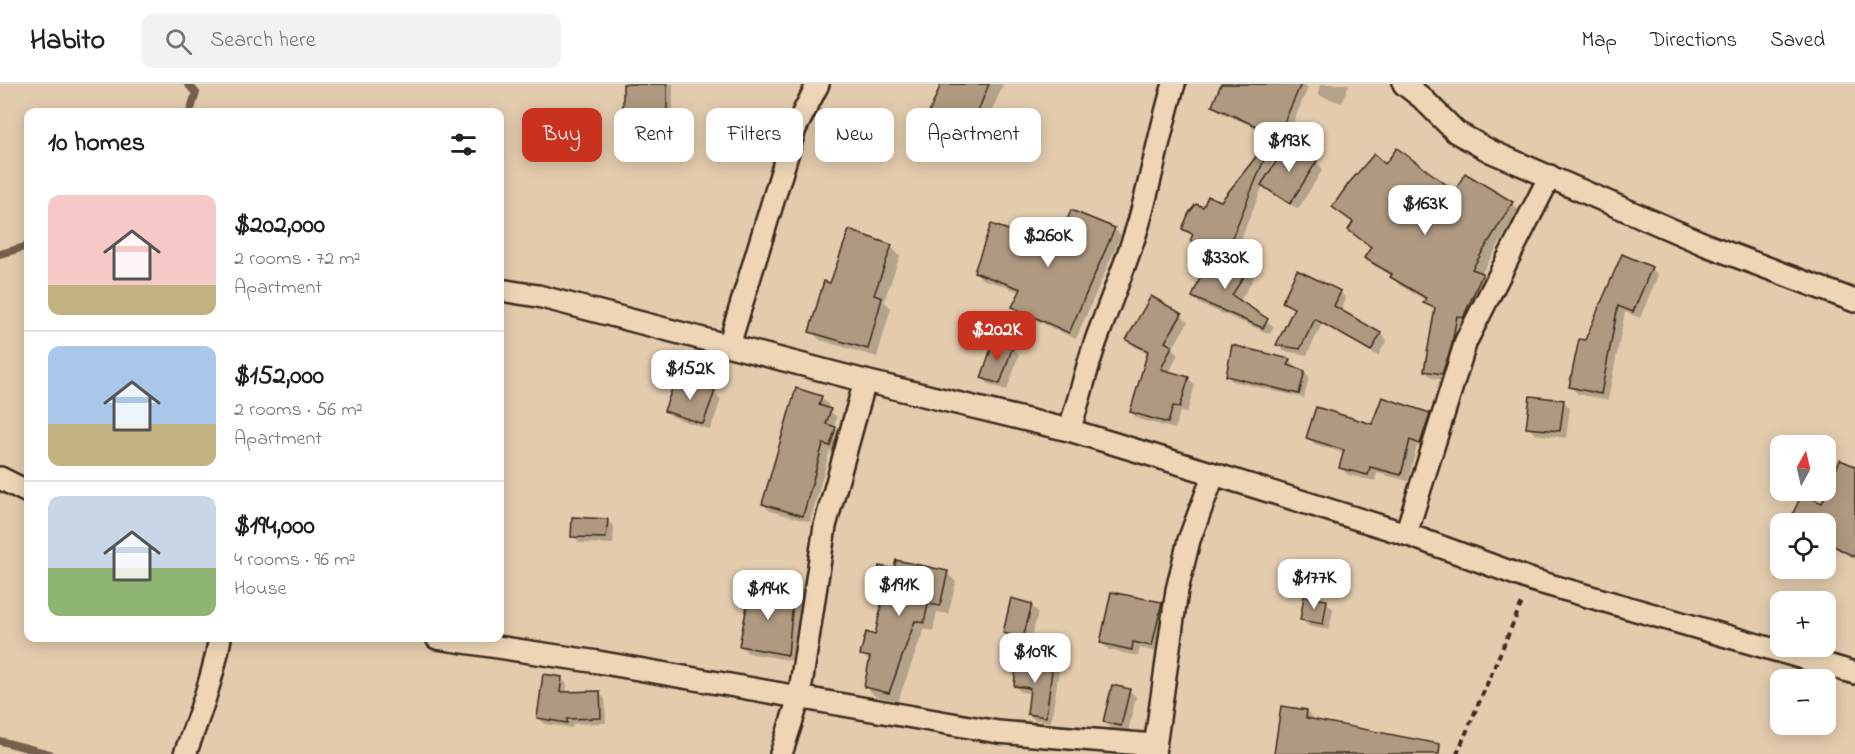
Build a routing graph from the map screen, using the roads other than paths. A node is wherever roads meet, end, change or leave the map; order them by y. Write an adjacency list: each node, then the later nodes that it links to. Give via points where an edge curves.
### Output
1 (818, 84): 7 (street, via 795,129)
2 (1174, 84): 9 (street, via 1139,222 1099,331)
3 (1404, 84): 4 (street, via 1456,132)
4 (1550, 176): 6 (street, via 1709,246); 13 (street, via 1466,341)
5 (504, 291): 7 (street)
6 (1855, 301)
7 (729, 345): 8 (street)
8 (865, 381): 9 (street); 17 (street, via 825,526)
9 (1069, 430): 10 (street)
10 (1214, 474): 13 (street); 18 (street, via 1189,540 1177,590)
11 (0, 478): 12 (street)
12 (24, 490)
13 (1406, 534): 16 (street, via 1532,580)
14 (219, 642): 19 (street, via 200,714)
15 (464, 642): 17 (street)
16 (1855, 673)
17 (799, 698): 18 (street, via 998,732); 20 (street)
18 (1154, 749)
19 (184, 754)
20 (781, 754)

